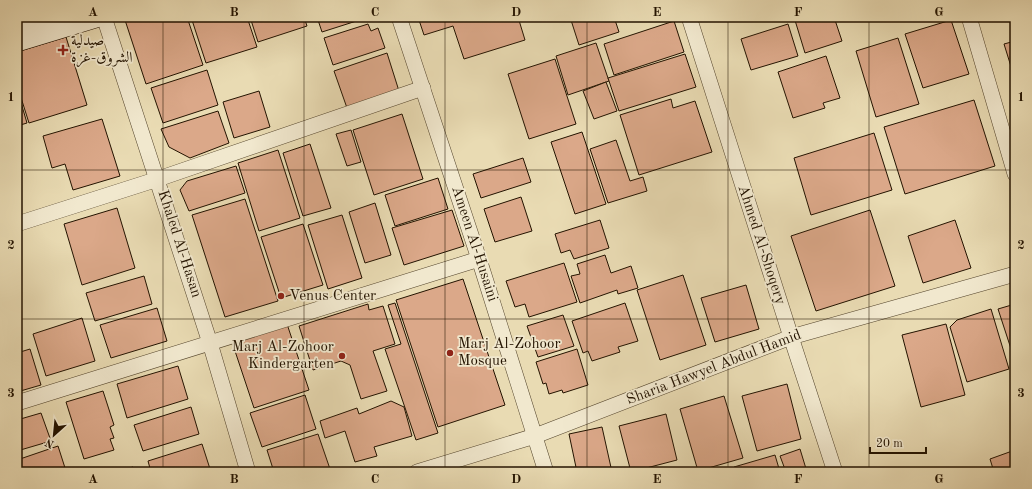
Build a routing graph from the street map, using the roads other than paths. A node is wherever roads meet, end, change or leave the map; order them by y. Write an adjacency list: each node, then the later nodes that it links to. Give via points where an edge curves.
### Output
1 (37, 17): 7 (main road)
2 (96, 17): 8 (main road)
3 (104, 17): 11 (street, Khaled Al-Hasan)
4 (399, 17): 9 (street, Ameen Al-Husaini)
5 (689, 17): 15 (street, Ahmed Al-Shoqery)
6 (969, 17): 10 (street)
7 (17, 23)
8 (17, 41)
9 (423, 88): 11 (street); 13 (street, Ameen Al-Husaini)
10 (1015, 174)
11 (158, 179): 12 (street); 16 (street, Khaled Al-Hasan)
12 (17, 224)
13 (479, 259): 16 (street); 18 (street, Ameen Al-Husaini)
14 (1015, 274): 15 (street, Sharia Hawyel Abdul Hamid)
15 (791, 338): 18 (street, Sharia Hawyel Abdul Hamid); 22 (street, Ahmed Al-Shoqery)
16 (210, 343): 17 (street); 19 (street, Khaled Al-Hasan)
17 (17, 403)
18 (535, 436): 20 (street, Sharia Hawyel Abdul Hamid); 21 (street, Ameen Al-Husaini)
19 (248, 472)
20 (417, 472)
21 (546, 472)
22 (835, 472)

